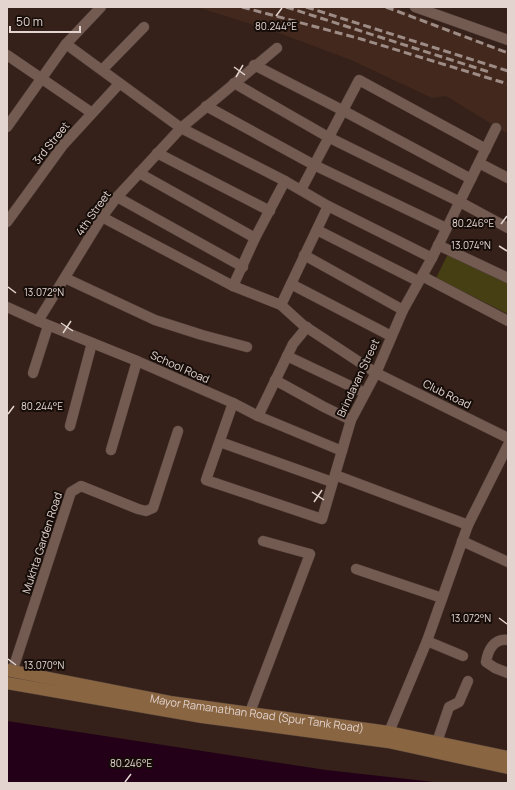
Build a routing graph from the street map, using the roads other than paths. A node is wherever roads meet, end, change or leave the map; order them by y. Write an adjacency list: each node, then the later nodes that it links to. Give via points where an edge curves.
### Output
1 (101, 7): 5 (street)
2 (415, 7): 4 (street)
3 (144, 27): 9 (street)
4 (508, 40)
5 (66, 44): 9 (street); 10 (street)
6 (277, 48): 8 (street, 4th Street)
7 (7, 55): 10 (street)
8 (254, 65): 11 (street, 4th Street); 14 (street)
9 (102, 70): 12 (street)
10 (42, 79): 15 (street); 16 (street)
11 (234, 83): 13 (street, 4th Street); 19 (street)
12 (119, 84): 15 (street, 3rd Street); 17 (street)
13 (206, 106): 17 (street, 4th Street); 23 (street)
14 (342, 110): 19 (street); 20 (street, via 359,80); 26 (street)
15 (92, 113): 34 (street, 3rd Street, via 63,145)
16 (7, 127)
17 (181, 128): 21 (street, 4th Street); 27 (street)
18 (496, 128): 20 (street, Brindavan Street)
19 (328, 137): 23 (street); 30 (street)
20 (486, 149): 22 (street, Brindavan Street)
21 (157, 153): 24 (street, 4th Street); 32 (street)
22 (479, 163): 25 (street); 26 (street, Brindavan Street)
23 (314, 165): 28 (street); 35 (street)
24 (139, 173): 29 (street, 4th Street); 38 (street)
25 (508, 178)
26 (471, 179): 30 (street, Brindavan Street)
27 (285, 181): 28 (street); 32 (street)
28 (301, 190): 31 (street)
29 (117, 197): 33 (street, 4th Street); 42 (street)
30 (460, 202): 35 (street, Brindavan Street); 36 (street)
31 (328, 206): 37 (street); 41 (street)
32 (270, 211): 38 (street)
33 (102, 217): 43 (street, 4th Street); 47 (street, Club Road)
34 (7, 222)
35 (446, 228): 39 (street, Brindavan Street)
36 (508, 228)
37 (317, 230): 40 (street); 44 (street)
38 (255, 238): 42 (street)
39 (438, 245): 41 (street, Brindavan Street); 45 (street)
40 (304, 255): 46 (street); 50 (street)
41 (432, 258): 44 (street, Brindavan Street)
42 (242, 267): 47 (street)
43 (65, 278): 51 (street, 4th Street); 57 (street, via 155,320)
44 (420, 278): 50 (street, Brindavan Street); 52 (street)
45 (508, 278)
46 (291, 284): 48 (street); 55 (street)
47 (233, 286): 48 (street, Club Road)
48 (281, 305): 54 (street, Club Road)
49 (7, 308): 51 (street, School Road)
50 (403, 310): 55 (street, Brindavan Street)
51 (38, 321): 53 (street, School Road)
52 (508, 321)
53 (48, 326): 56 (street, School Road); 60 (street)
54 (307, 327): 58 (street); 61 (street, Club Road)
55 (391, 336): 61 (street, Brindavan Street)
56 (92, 343): 59 (street, School Road); 67 (street)
57 (247, 347)
58 (287, 356): 62 (street); 63 (street)
59 (137, 361): 64 (street, School Road); 72 (street)
60 (33, 372)
61 (376, 372): 63 (street, Brindavan Street); 69 (street, Club Road)
62 (275, 380): 65 (street); 66 (street)
63 (365, 393): 66 (street, Brindavan Street)
64 (233, 403): 65 (street, School Road); 70 (street)
65 (258, 416): 73 (street, School Road)
66 (351, 420): 73 (street, Brindavan Street)
67 (70, 426)
68 (178, 430): 84 (street, Mukhta Garden Road, via 153,508 146,511 138,509 81,486 70,492)
69 (508, 438)
70 (220, 442): 74 (street); 74 (street, Brindavan Street, via 206,480 322,519)
71 (508, 445): 75 (street)
72 (112, 450)
73 (342, 450): 74 (street, Brindavan Street)
74 (334, 478): 75 (street)
75 (468, 525): 77 (street)
76 (263, 541): 88 (street, via 310,554)
77 (462, 541): 78 (street); 80 (street)
78 (508, 562)
79 (356, 569): 80 (street)
80 (442, 598): 82 (street)
81 (508, 640): 85 (street, via 492,644 486,662)
82 (427, 641): 83 (street); 89 (street)
83 (463, 656)
84 (10, 671): 88 (main road, Mayor Ramanathan Road (Spur Tank Road), via 170,702)
85 (508, 673)
86 (468, 681): 90 (street, via 459,702 449,707)
87 (7, 683): 89 (main road, Mayor Ramanathan Road (Spur Tank Road), via 202,717)
88 (250, 712): 89 (main road, Mayor Ramanathan Road (Spur Tank Road))
89 (388, 737): 90 (main road, Mayor Ramanathan Road (Spur Tank Road)); 92 (main road, Mayor Ramanathan Road (Spur Tank Road))
90 (437, 742): 91 (main road, Mayor Ramanathan Road (Spur Tank Road))
91 (508, 758)
92 (508, 768)

